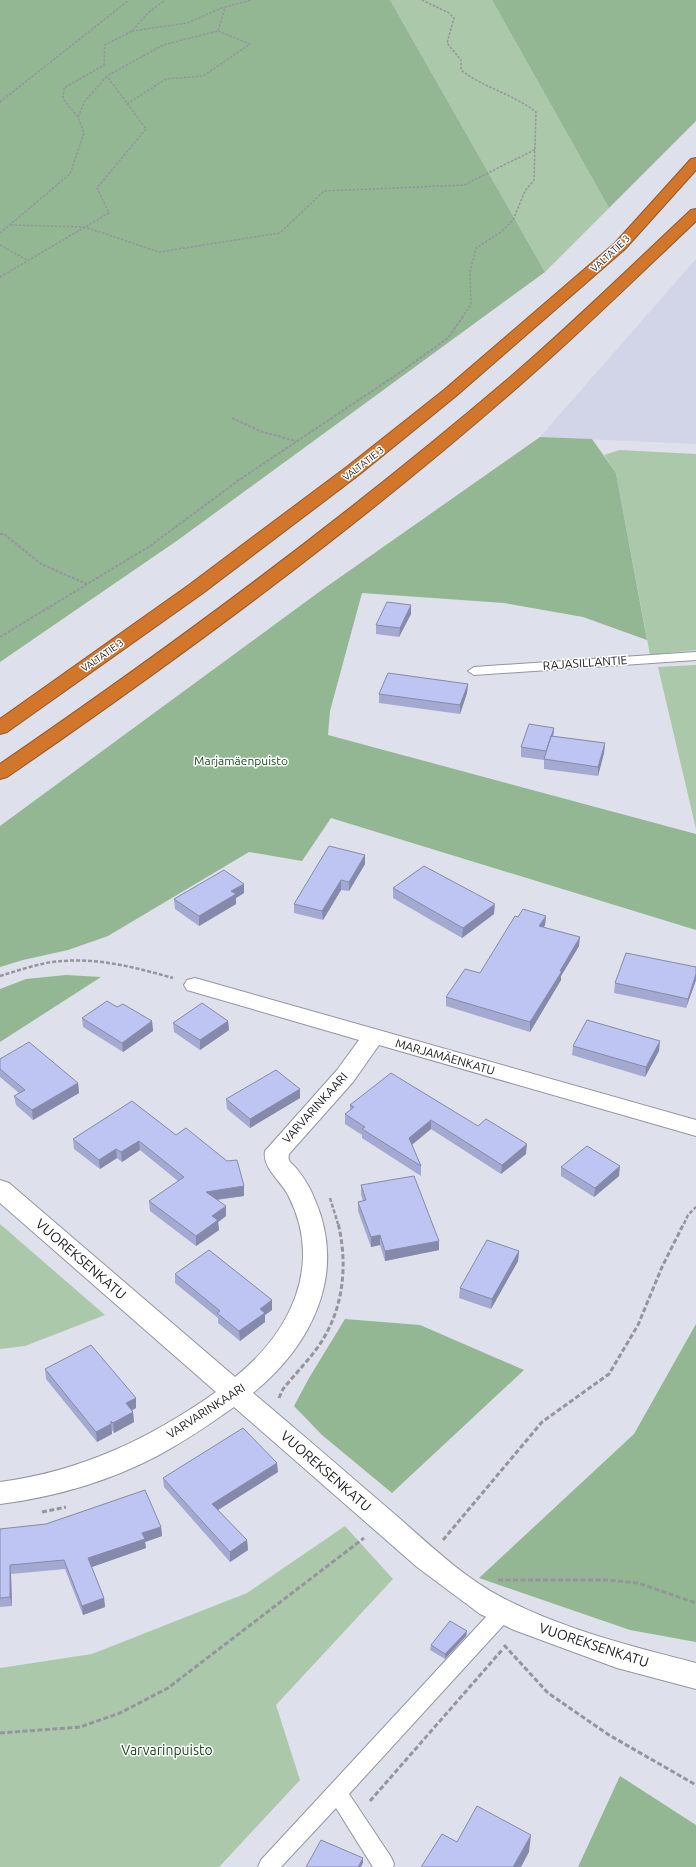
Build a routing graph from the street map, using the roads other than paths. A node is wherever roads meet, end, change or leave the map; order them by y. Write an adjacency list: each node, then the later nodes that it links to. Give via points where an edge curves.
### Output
1 (696, 162): 5 (highway, VALTATIE 3, via 620,246 450,393 354,470 196,589)
2 (696, 213): 6 (highway, via 579,324 489,404 393,482 235,604)
3 (696, 656): 4 (lane, RAJASILLANTIE)
4 (474, 671)
5 (0, 728)
6 (0, 773)
7 (195, 985): 8 (street, MARJAMÄENKATU)
8 (372, 1037): 9 (street, MARJAMÄENKATU); 11 (street, VARVARINKAARI, via 345,1076 277,1151 278,1163 289,1175 302,1198 310,1222 315,1244 315,1270 310,1297 297,1327 267,1367)
9 (696, 1128)
10 (0, 1189): 11 (street, VUOREKSENKATU)
11 (236, 1393): 12 (street, VARVARINKAARI, via 150,1447 118,1461 28,1489); 13 (street, VUOREKSENKATU, via 427,1559 466,1589)
12 (0, 1492)
13 (504, 1611): 14 (street, VUOREKSENKATU, via 596,1648); 15 (lane)
14 (696, 1676)
15 (337, 1793): 16 (lane); 17 (lane, via 384,1864)
16 (268, 1867)
17 (383, 1867)

